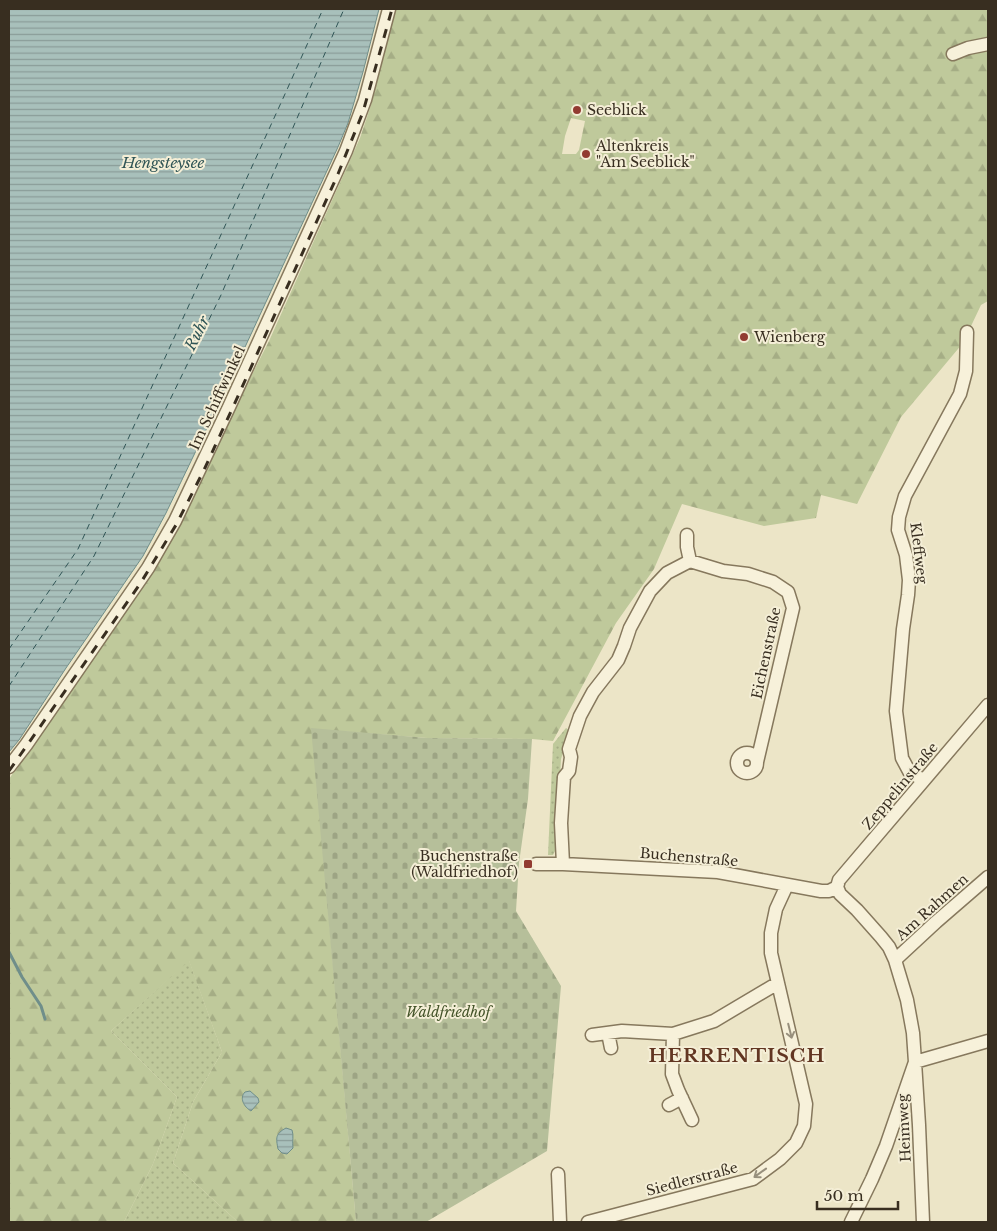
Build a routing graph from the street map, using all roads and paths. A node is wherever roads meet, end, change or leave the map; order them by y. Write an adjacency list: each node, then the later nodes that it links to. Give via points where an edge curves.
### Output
1 (389, 9): 9 (street, Im Schiffwinkel, via 365,100 346,151 175,521 148,568)
2 (988, 44): 3 (street)
3 (954, 54)
4 (967, 332): 10 (street, Kleffweg, via 966,371 960,394 905,496 899,517 898,530 909,580 896,711 902,758 910,773)
5 (687, 535): 6 (street)
6 (690, 561): 8 (street, Eichenstraße, via 774,582 788,592 793,608); 12 (street, via 667,572 650,591 630,628 618,660 593,692 580,716 569,749 569,771 564,777)
7 (988, 705): 10 (street, Zeppelinstraße)
8 (758, 762)
9 (9, 767)
10 (924, 780): 15 (street, Zeppelinstraße, via 839,880)
11 (536, 864): 12 (street, Buchenstraße)
12 (562, 864): 14 (street, Buchenstraße, via 718,872)
13 (988, 877): 16 (street, Am Rahmen)
14 (787, 886): 15 (street, Buchenstraße, via 821,891); 17 (street, Siedlerstraße, via 776,909 771,933)
15 (837, 887): 16 (street, Heimweg, via 881,937)
16 (895, 960): 23 (street, Heimweg, via 907,1000)
17 (778, 984): 19 (street, via 714,1021); 29 (street, Siedlerstraße, one-way to 29, via 806,1104 804,1126 796,1143 753,1179)
18 (608, 1032): 19 (street); 20 (street); 22 (street)
19 (673, 1034): 24 (street, via 672,1074)
20 (592, 1035)
21 (988, 1041): 23 (street)
22 (611, 1048)
23 (915, 1062): 30 (street, via 886,1146); 31 (street, Heimweg)
24 (682, 1098): 25 (street); 26 (street)
25 (669, 1104)
26 (692, 1120)
27 (558, 1174): 28 (street)
28 (560, 1222)
29 (588, 1222)
30 (851, 1222)
31 (923, 1222)

